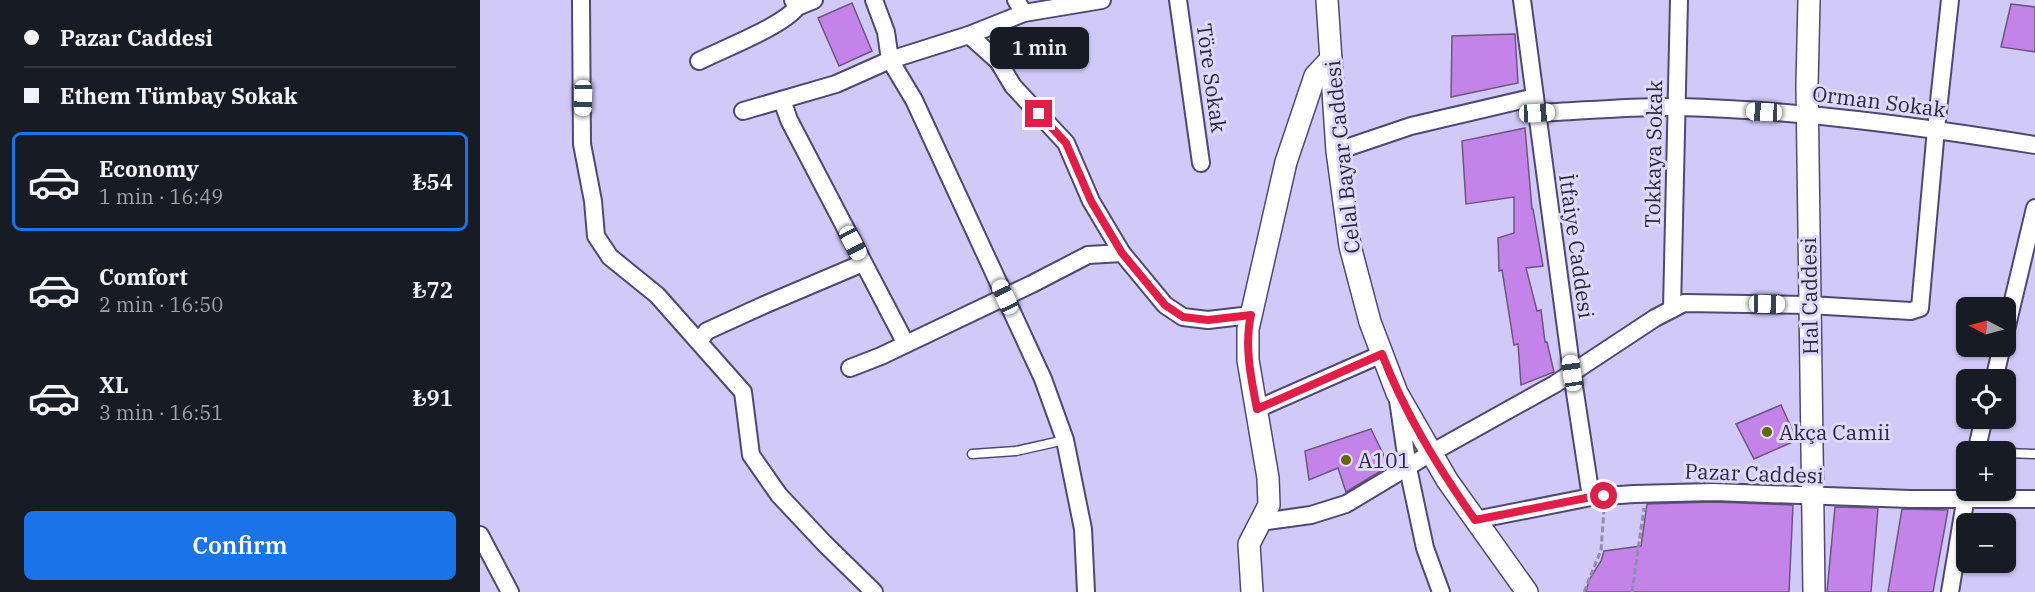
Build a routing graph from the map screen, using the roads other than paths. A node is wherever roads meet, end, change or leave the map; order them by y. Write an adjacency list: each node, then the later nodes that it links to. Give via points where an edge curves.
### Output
1 (580, 0): 34 (street, via 582,144 596,236 610,257 657,295)
2 (813, 0): 11 (street)
3 (874, 0): 15 (street, via 886,32)
4 (1100, 0): 12 (street)
5 (1178, 0): 25 (street, Töre Sokak)
6 (1327, 0): 14 (street, Celal Bayar Caddesi)
7 (1522, 0): 18 (street, İtfaiye Caddesi)
8 (1679, 0): 19 (street, Tokkaya Sokak)
9 (1809, 0): 21 (street, Hal Caddesi)
10 (1950, 0): 22 (street)
11 (795, 3): 16 (street, via 791,15)
12 (1020, 7): 13 (street)
13 (969, 35): 15 (street); 27 (street, via 998,61 1013,86 1066,143 1091,201)
14 (1331, 59): 24 (street, Celal Bayar Caddesi); 33 (street, via 1315,76 1286,162)
15 (890, 60): 17 (street, via 836,84); 29 (street, via 914,100)
16 (699, 61)
17 (782, 100): 20 (street); 28 (street)
18 (1536, 105): 19 (street, Orman Sokak); 24 (street, Orman Sokak, via 1412,126); 38 (street, İtfaiye Caddesi)
19 (1677, 107): 21 (street, Orman Sokak); 32 (street, Tokkaya Sokak)
20 (742, 111)
21 (1808, 115): 22 (street, Orman Sokak); 31 (street, Hal Caddesi)
22 (1936, 129): 23 (street, Orman Sokak); 31 (street, via 1920,308)
23 (2035, 146)
24 (1337, 151): 36 (street, Celal Bayar Caddesi, via 1350,246)
25 (1201, 163)
26 (2035, 208): 30 (street)
27 (1122, 253): 29 (street, via 1088,255); 33 (street, via 1165,305 1183,317 1208,320)
28 (864, 263): 34 (street, via 706,331); 35 (street)
29 (1005, 297): 35 (street); 41 (street, via 1043,379)
30 (2014, 297)
31 (1809, 305): 32 (street, via 1684,303); 49 (street, Hal Caddesi)
32 (1672, 309): 38 (street)
33 (1251, 315): 40 (street, via 1248,360)
34 (699, 341): 57 (street, via 743,392 752,455 779,495)
35 (906, 344): 37 (street)
36 (1382, 354): 39 (street, Celal Bayar Caddesi); 40 (street)
37 (850, 368)
38 (1572, 373): 42 (street); 48 (street, İtfaiye Caddesi)
39 (1397, 393): 42 (street, Celal Bayar Caddesi); 46 (street)
40 (1257, 409): 54 (street, via 1268,477 1269,505)
41 (1065, 440): 44 (lane, via 1016,451); 58 (street, via 1083,529)
42 (1431, 453): 46 (street); 53 (street, Celal Bayar Caddesi)
43 (2016, 453): 45 (lane)
44 (972, 454)
45 (2035, 454)
46 (1408, 468): 54 (street, via 1346,504 1311,515); 60 (street, via 1425,548)
47 (1956, 495): 49 (street, Pazar Caddesi)
48 (1597, 496): 49 (street, Pazar Caddesi, via 1713,492); 53 (street, Pazar Caddesi)
49 (1813, 497): 62 (street, Hal Caddesi)
50 (2016, 498): 51 (street, Pazar Caddesi)
51 (2035, 499)
52 (1965, 501): 63 (street)
53 (1475, 520): 61 (street, Celal Bayar Caddesi)
54 (1262, 522): 59 (street, via 1249,544)
55 (480, 535): 56 (street)
56 (510, 592)
57 (874, 592)
58 (1086, 592)
59 (1252, 592)
60 (1441, 592)
61 (1527, 592)
62 (1814, 592)
63 (1950, 592)

